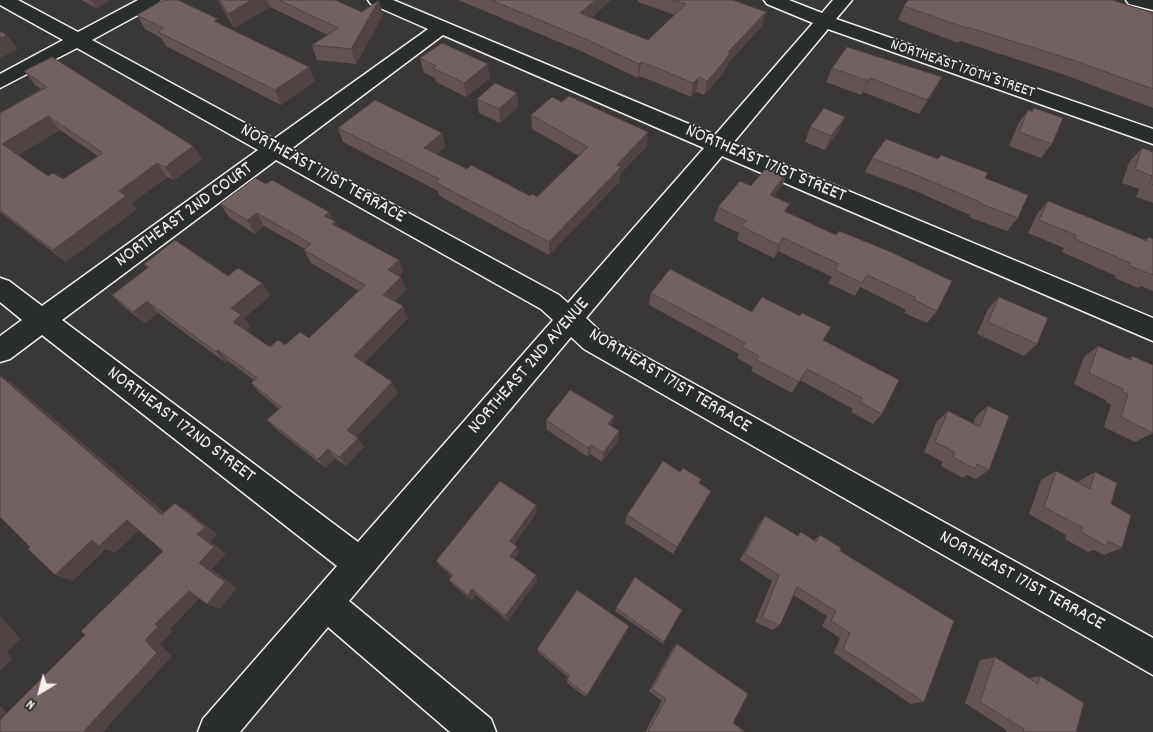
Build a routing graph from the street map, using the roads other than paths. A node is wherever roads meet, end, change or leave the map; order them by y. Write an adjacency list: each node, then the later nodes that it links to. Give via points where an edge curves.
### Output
1 (5, 0): 10 (street, NORTHEAST 171ST TERRACE)
2 (152, 0): 10 (street)
3 (377, 0): 9 (street, NORTHEAST 171ST STREET)
4 (773, 0): 8 (street, NORTHEAST 170TH STREET)
5 (843, 0): 8 (street, NORTHEAST 2ND AVENUE)
6 (1135, 0): 7 (street)
7 (1153, 5)
8 (825, 20): 12 (street, NORTHEAST 170TH STREET, via 848,31); 13 (street, NORTHEAST 2ND AVENUE)
9 (442, 27): 13 (street, NORTHEAST 171ST STREET); 14 (street, NORTHEAST 2ND COURT)
10 (77, 40): 11 (street); 14 (street, NORTHEAST 171ST TERRACE)
11 (0, 82)
12 (1153, 137)
13 (719, 145): 17 (street, NORTHEAST 2ND AVENUE); 18 (street, NORTHEAST 171ST STREET)
14 (276, 150): 16 (street, NORTHEAST 2ND COURT); 17 (street, NORTHEAST 171ST TERRACE, via 550,302)
15 (0, 288): 16 (street, NORTHEAST 172ND STREET)
16 (41, 320): 19 (street, NORTHEAST 2ND COURT); 20 (street, NORTHEAST 172ND STREET)
17 (570, 320): 20 (street, NORTHEAST 2ND AVENUE); 22 (street, NORTHEAST 171ST TERRACE, via 593,341)
18 (1153, 330)
19 (0, 351)
20 (360, 564): 21 (street, NORTHEAST 2ND AVENUE)
21 (326, 604): 23 (street, NORTHEAST 2ND AVENUE); 24 (street)
22 (1153, 657)
23 (216, 732)
24 (478, 732)

